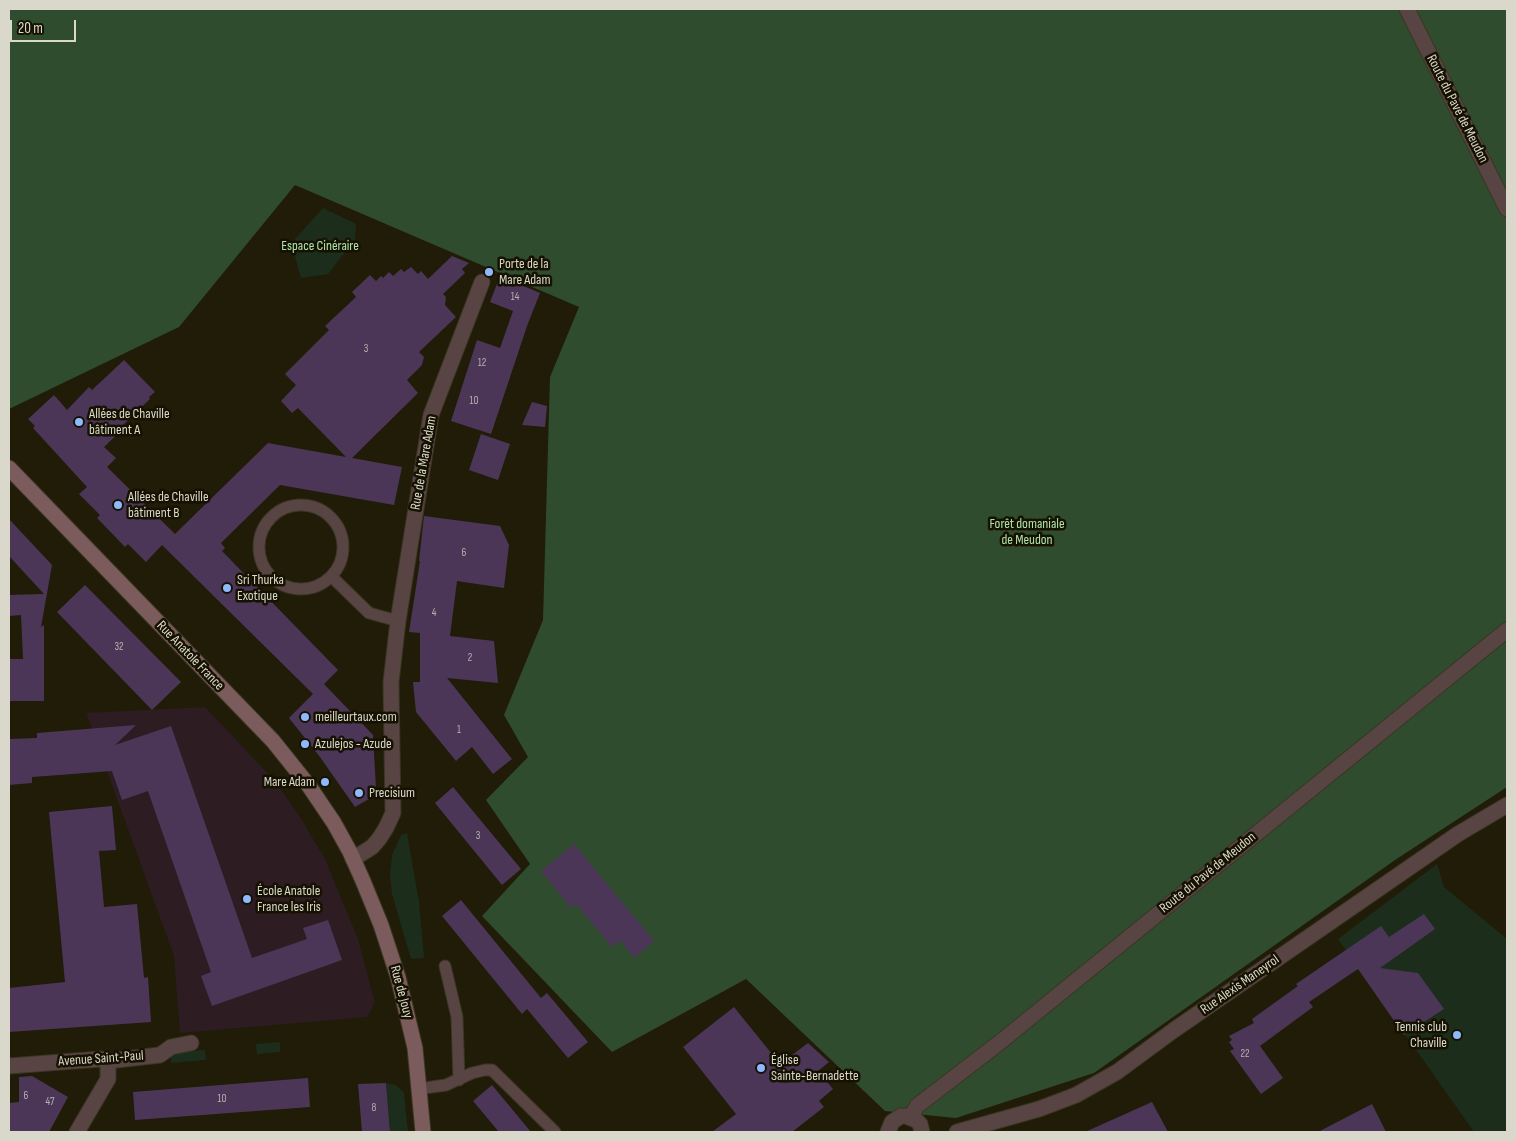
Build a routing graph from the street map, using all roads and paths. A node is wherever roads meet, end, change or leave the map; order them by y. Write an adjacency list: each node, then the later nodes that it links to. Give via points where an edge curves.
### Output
1 (1407, 9): 2 (street, Route du Pavé de Meudon)
2 (1507, 209)
3 (482, 282): 6 (street, Rue de la Mare Adam, via 430,415)
4 (9, 468): 9 (main road, Rue Anatole France, via 272,741 309,786)
5 (332, 577): 5 (lane, via 339,567 344,544 341,532 331,517 304,505 292,506 271,518 262,534 259,551 265,568 276,582 287,588 311,589); 6 (lane, via 369,613)
6 (398, 621): 9 (street, Rue de la Mare Adam, via 391,682 394,813 372,847)
7 (1507, 630): 16 (street, Route du Pavé de Meudon, via 917,1106)
8 (1507, 805): 22 (street, Rue Alexis Maneyrol, via 1418,861 1117,1072 1076,1095 1039,1109)
9 (353, 859): 15 (main road, Rue de Jouy, via 381,925 400,986 415,1048)
10 (445, 966): 14 (lane, via 457,1017)
11 (191, 1043): 12 (street, Avenue Saint-Paul, via 171,1047 160,1055)
12 (108, 1061): 13 (street, Avenue Saint-Paul); 17 (street, via 108,1079)
13 (9, 1066)
14 (460, 1080): 15 (lane); 19 (lane, via 472,1073 492,1070)
15 (418, 1089): 18 (main road, Rue de Jouy)
16 (911, 1117): 20 (street, via 896,1119); 21 (street, via 920,1124)
17 (78, 1132)
18 (423, 1132)
19 (555, 1132)
20 (888, 1132)
21 (922, 1132)
22 (957, 1132)

